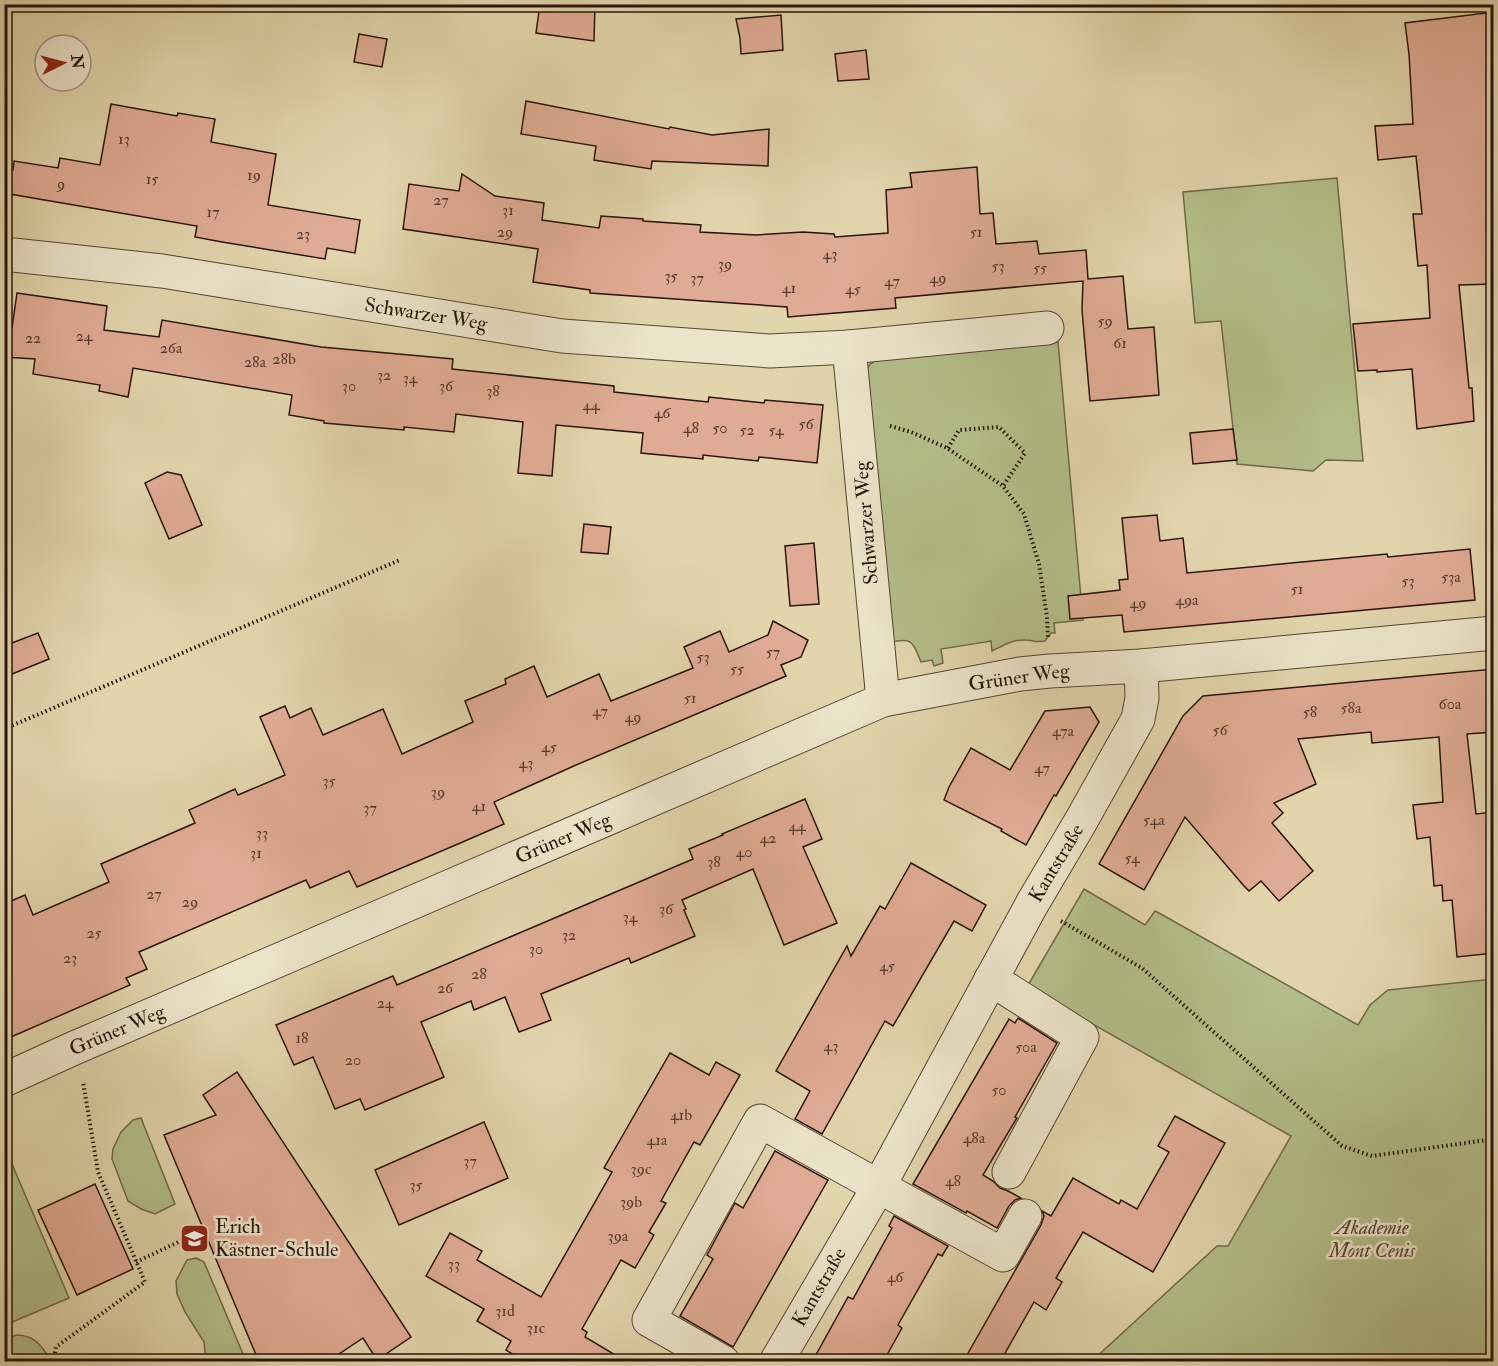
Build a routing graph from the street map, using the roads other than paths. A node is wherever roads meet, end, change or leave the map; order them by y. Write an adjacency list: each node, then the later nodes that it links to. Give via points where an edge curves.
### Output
1 (4, 254): 3 (street, Schwarzer Weg, via 162,271 561,336 770,351)
2 (1047, 328): 3 (street, Schwarzer Weg)
3 (849, 347): 6 (street, Schwarzer Weg)
4 (1494, 633): 5 (street)
5 (1141, 666): 6 (street, Grüner Weg, via 1050,670); 7 (street, Kantstraße, via 1138,719)
6 (883, 700): 8 (street, Grüner Weg)
7 (991, 979): 9 (street, via 1082,1037); 10 (street, Kantstraße)
8 (4, 1080)
9 (1009, 1172)
10 (879, 1186): 11 (street, via 1003,1255); 12 (street, via 760,1121 649,1320); 13 (street, Kantstraße)
11 (1025, 1216)
12 (723, 1362)
13 (776, 1362)

